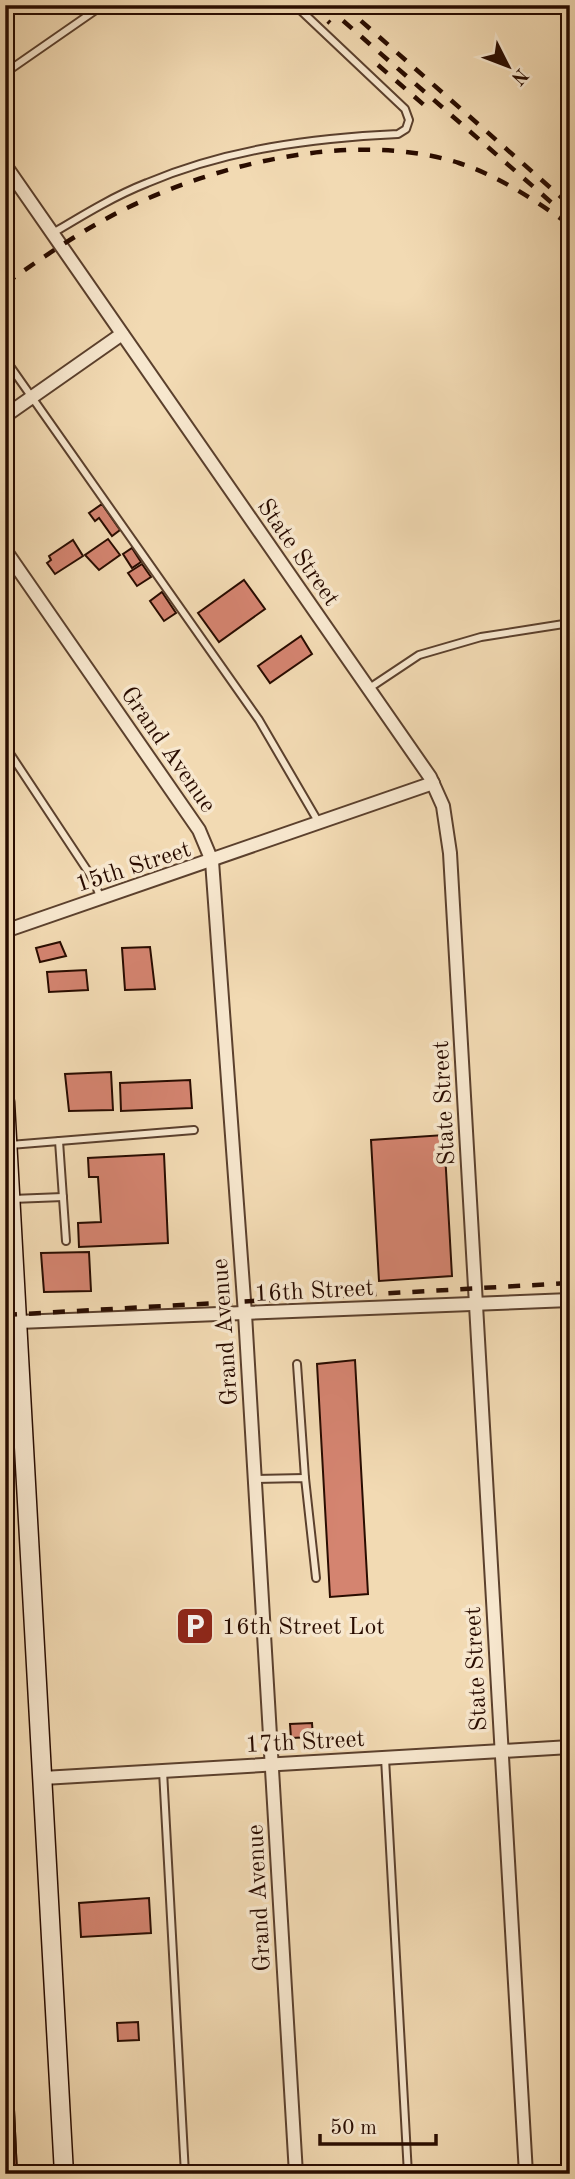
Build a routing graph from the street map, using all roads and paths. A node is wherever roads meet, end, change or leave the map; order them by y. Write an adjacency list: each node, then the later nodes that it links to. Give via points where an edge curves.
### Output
1 (103, 5): 3 (lane)
2 (295, 5): 5 (lane, via 405,109 410,120 406,129 398,134 287,144 211,160 147,183)
3 (5, 73)
4 (5, 165): 5 (street, State Street)
5 (53, 233): 6 (street, State Street)
6 (122, 334): 8 (street); 12 (street, State Street)
7 (5, 359): 8 (lane)
8 (32, 397): 9 (street); 15 (lane, via 258,720)
9 (5, 416)
10 (5, 550): 16 (street, Grand Avenue, via 199,830)
11 (570, 623): 12 (lane, via 481,637 419,655)
12 (368, 689): 14 (street, State Street)
13 (5, 746): 17 (lane, via 93,879)
14 (433, 783): 15 (street, 15th Street); 27 (street, State Street, via 443,806 450,853)
15 (319, 823): 16 (street, 15th Street)
16 (212, 861): 17 (street, 15th Street); 28 (street, Grand Avenue)
17 (101, 899): 18 (street, 15th Street)
18 (5, 931)
19 (5, 1102): 22 (main road)
20 (194, 1130): 21 (lane)
21 (59, 1141): 22 (lane); 23 (lane)
22 (8, 1145): 24 (main road)
23 (63, 1197): 24 (lane); 25 (lane)
24 (11, 1199): 29 (main road)
25 (66, 1241)
26 (570, 1300): 27 (street, 16th Street)
27 (475, 1304): 28 (street, 16th Street); 35 (street, State Street)
28 (245, 1314): 29 (street, 16th Street); 32 (street, Grand Avenue)
29 (18, 1322): 39 (main road)
30 (297, 1364): 31 (lane)
31 (305, 1478): 32 (lane); 33 (lane)
32 (255, 1479): 37 (street, Grand Avenue)
33 (316, 1578)
34 (570, 1747): 35 (street, 17th Street)
35 (500, 1751): 36 (street, 17th Street); 44 (street, State Street)
36 (385, 1758): 37 (street, 17th Street); 43 (lane)
37 (272, 1764): 38 (street, 17th Street); 42 (street, Grand Avenue)
38 (163, 1771): 39 (street, 17th Street); 41 (lane)
39 (43, 1778): 40 (main road)
40 (64, 2174)
41 (185, 2174)
42 (296, 2174)
43 (408, 2174)
44 (526, 2174)

